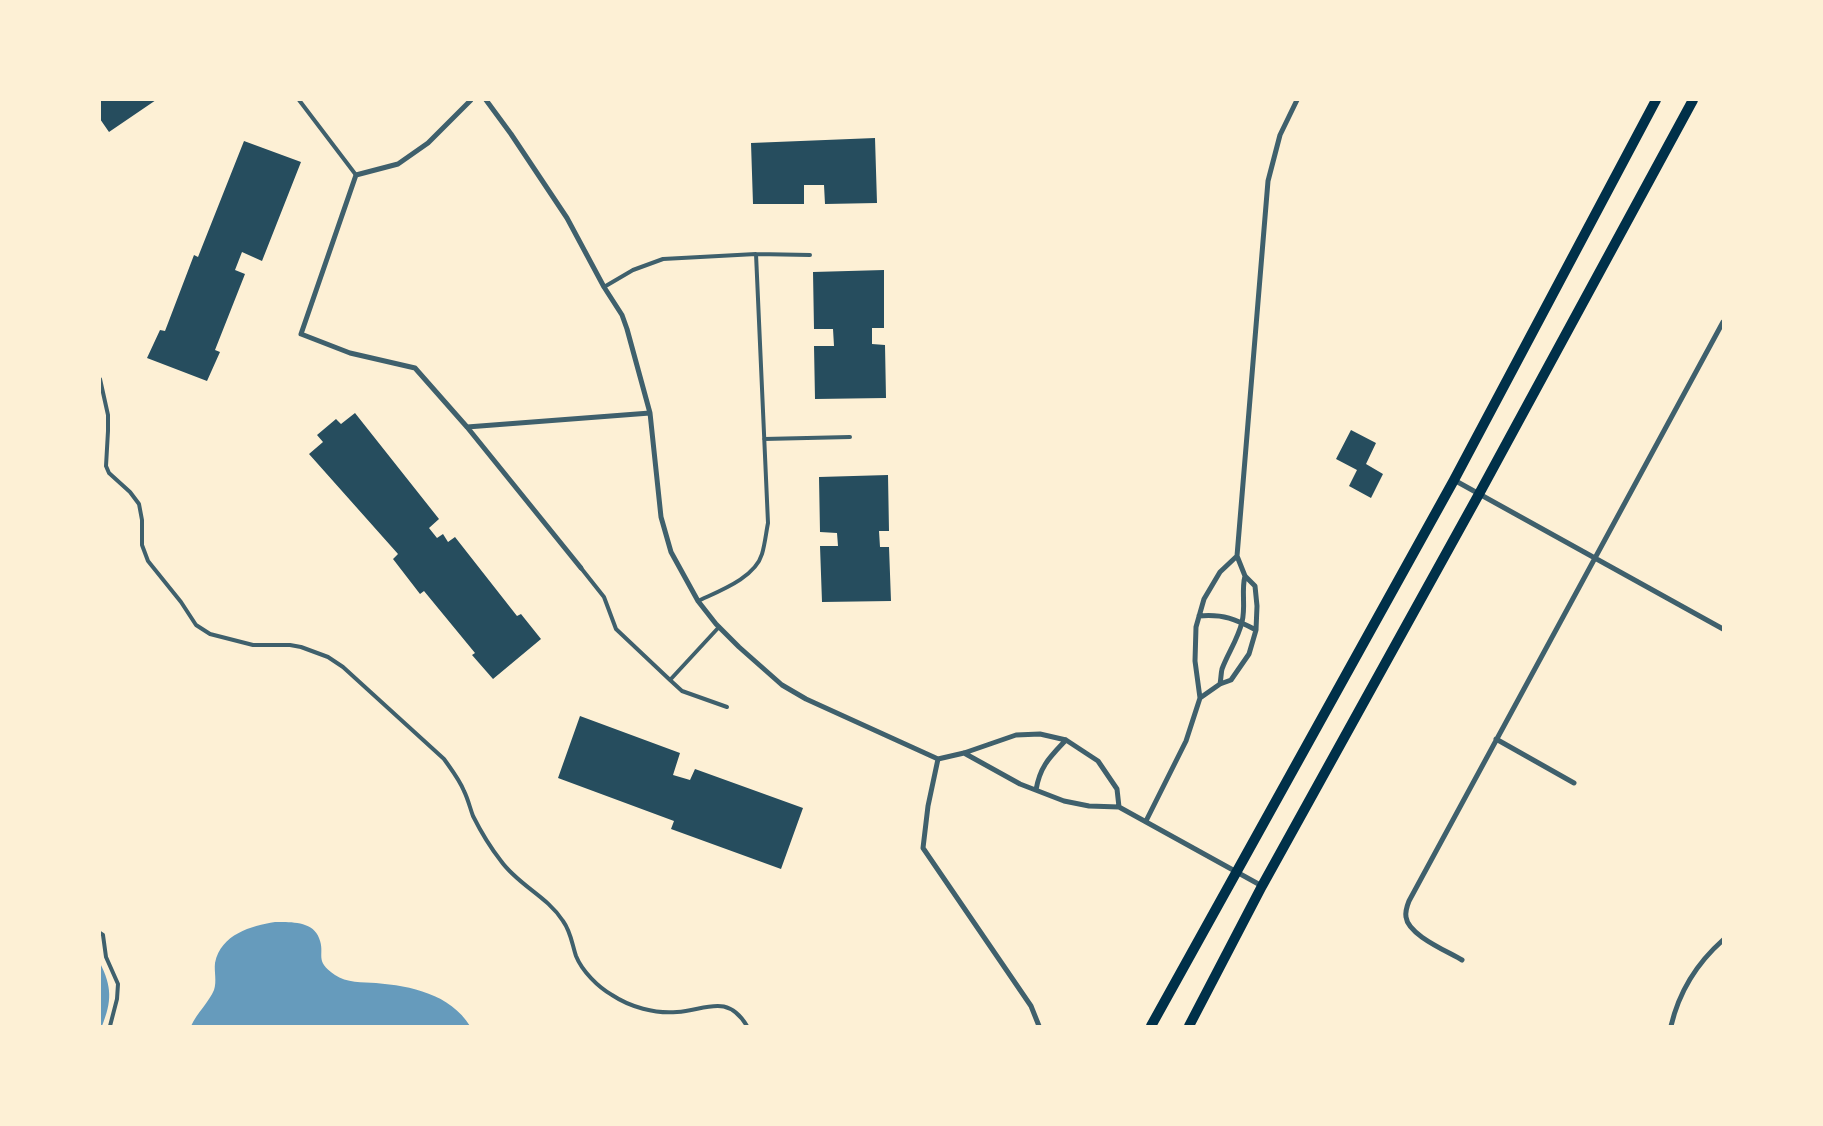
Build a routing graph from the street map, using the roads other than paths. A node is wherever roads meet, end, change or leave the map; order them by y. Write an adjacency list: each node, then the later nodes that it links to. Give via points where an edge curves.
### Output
1 (299, 100): 7 (lane)
2 (470, 100): 7 (street, via 428,143 398,164)
3 (486, 100): 10 (street, via 567,218)
4 (1298, 100): 19 (street, via 1280,135 1268,181)
5 (1656, 100): 17 (main road)
6 (1693, 100): 18 (main road)
7 (356, 175): 14 (street, via 301,334 350,353 415,368)
8 (756, 254): 9 (lane); 10 (lane, via 663,259 633,270); 16 (lane)
9 (810, 255)
10 (604, 287): 13 (street, via 627,328)
11 (1723, 322): 20 (street)
12 (100, 379): 47 (lane, via 108,415 106,466 139,504 142,545 148,561 196,625 210,634 253,645 301,647 343,667 444,759 464,791 484,838 514,876 556,910 571,935 577,958 586,972 611,995 657,1012 725,1006)
13 (650, 413): 14 (street); 23 (street, via 661,517 671,552)
14 (468, 427): 21 (street)
15 (850, 438): 16 (lane)
16 (764, 439): 23 (lane, via 768,523 762,555 755,567 736,584)
17 (1454, 480): 18 (street); 41 (main road)
18 (1479, 494): 20 (street); 42 (main road)
19 (1237, 556): 22 (street); 24 (street, via 1220,572 1204,599)
20 (1594, 558): 27 (street); 33 (street)
21 (581, 568): 29 (lane, via 604,597 616,629)
22 (1246, 576): 25 (street, via 1242,588); 28 (street, via 1255,586)
23 (698, 601): 26 (street)
24 (1199, 616): 25 (street, via 1230,617); 31 (street, via 1196,661)
25 (1242, 623): 28 (street); 30 (street, via 1222,670)
26 (719, 627): 29 (lane); 36 (street, via 782,684 814,703)
27 (1723, 629)
28 (1256, 630): 30 (street, via 1249,654 1231,680)
29 (670, 680): 32 (lane, via 682,691)
30 (1220, 684): 31 (street)
31 (1200, 698): 40 (street, via 1186,741)
32 (727, 707)
33 (1496, 739): 37 (street); 45 (street, via 1409,901 1406,916 1412,929 1421,937)
34 (1066, 740): 35 (street, via 1040,734 1016,735); 38 (street, via 1046,761 1038,776); 39 (street, via 1098,761 1117,789)
35 (964, 753): 36 (street); 38 (street)
36 (938, 759): 48 (street, via 923,848 1031,1006)
37 (1574, 783)
38 (1036, 790): 39 (street, via 1064,802)
39 (1119, 807): 40 (street)
40 (1146, 821): 41 (street)
41 (1236, 872): 42 (street); 49 (main road)
42 (1262, 886): 50 (main road)
43 (100, 933): 46 (lane, via 118,984)
44 (1723, 940): 51 (street, via 1708,954 1687,984)
45 (1462, 960)
46 (110, 1026)
47 (747, 1026)
48 (1039, 1026)
49 (1151, 1026)
50 (1189, 1026)
51 (1671, 1026)

